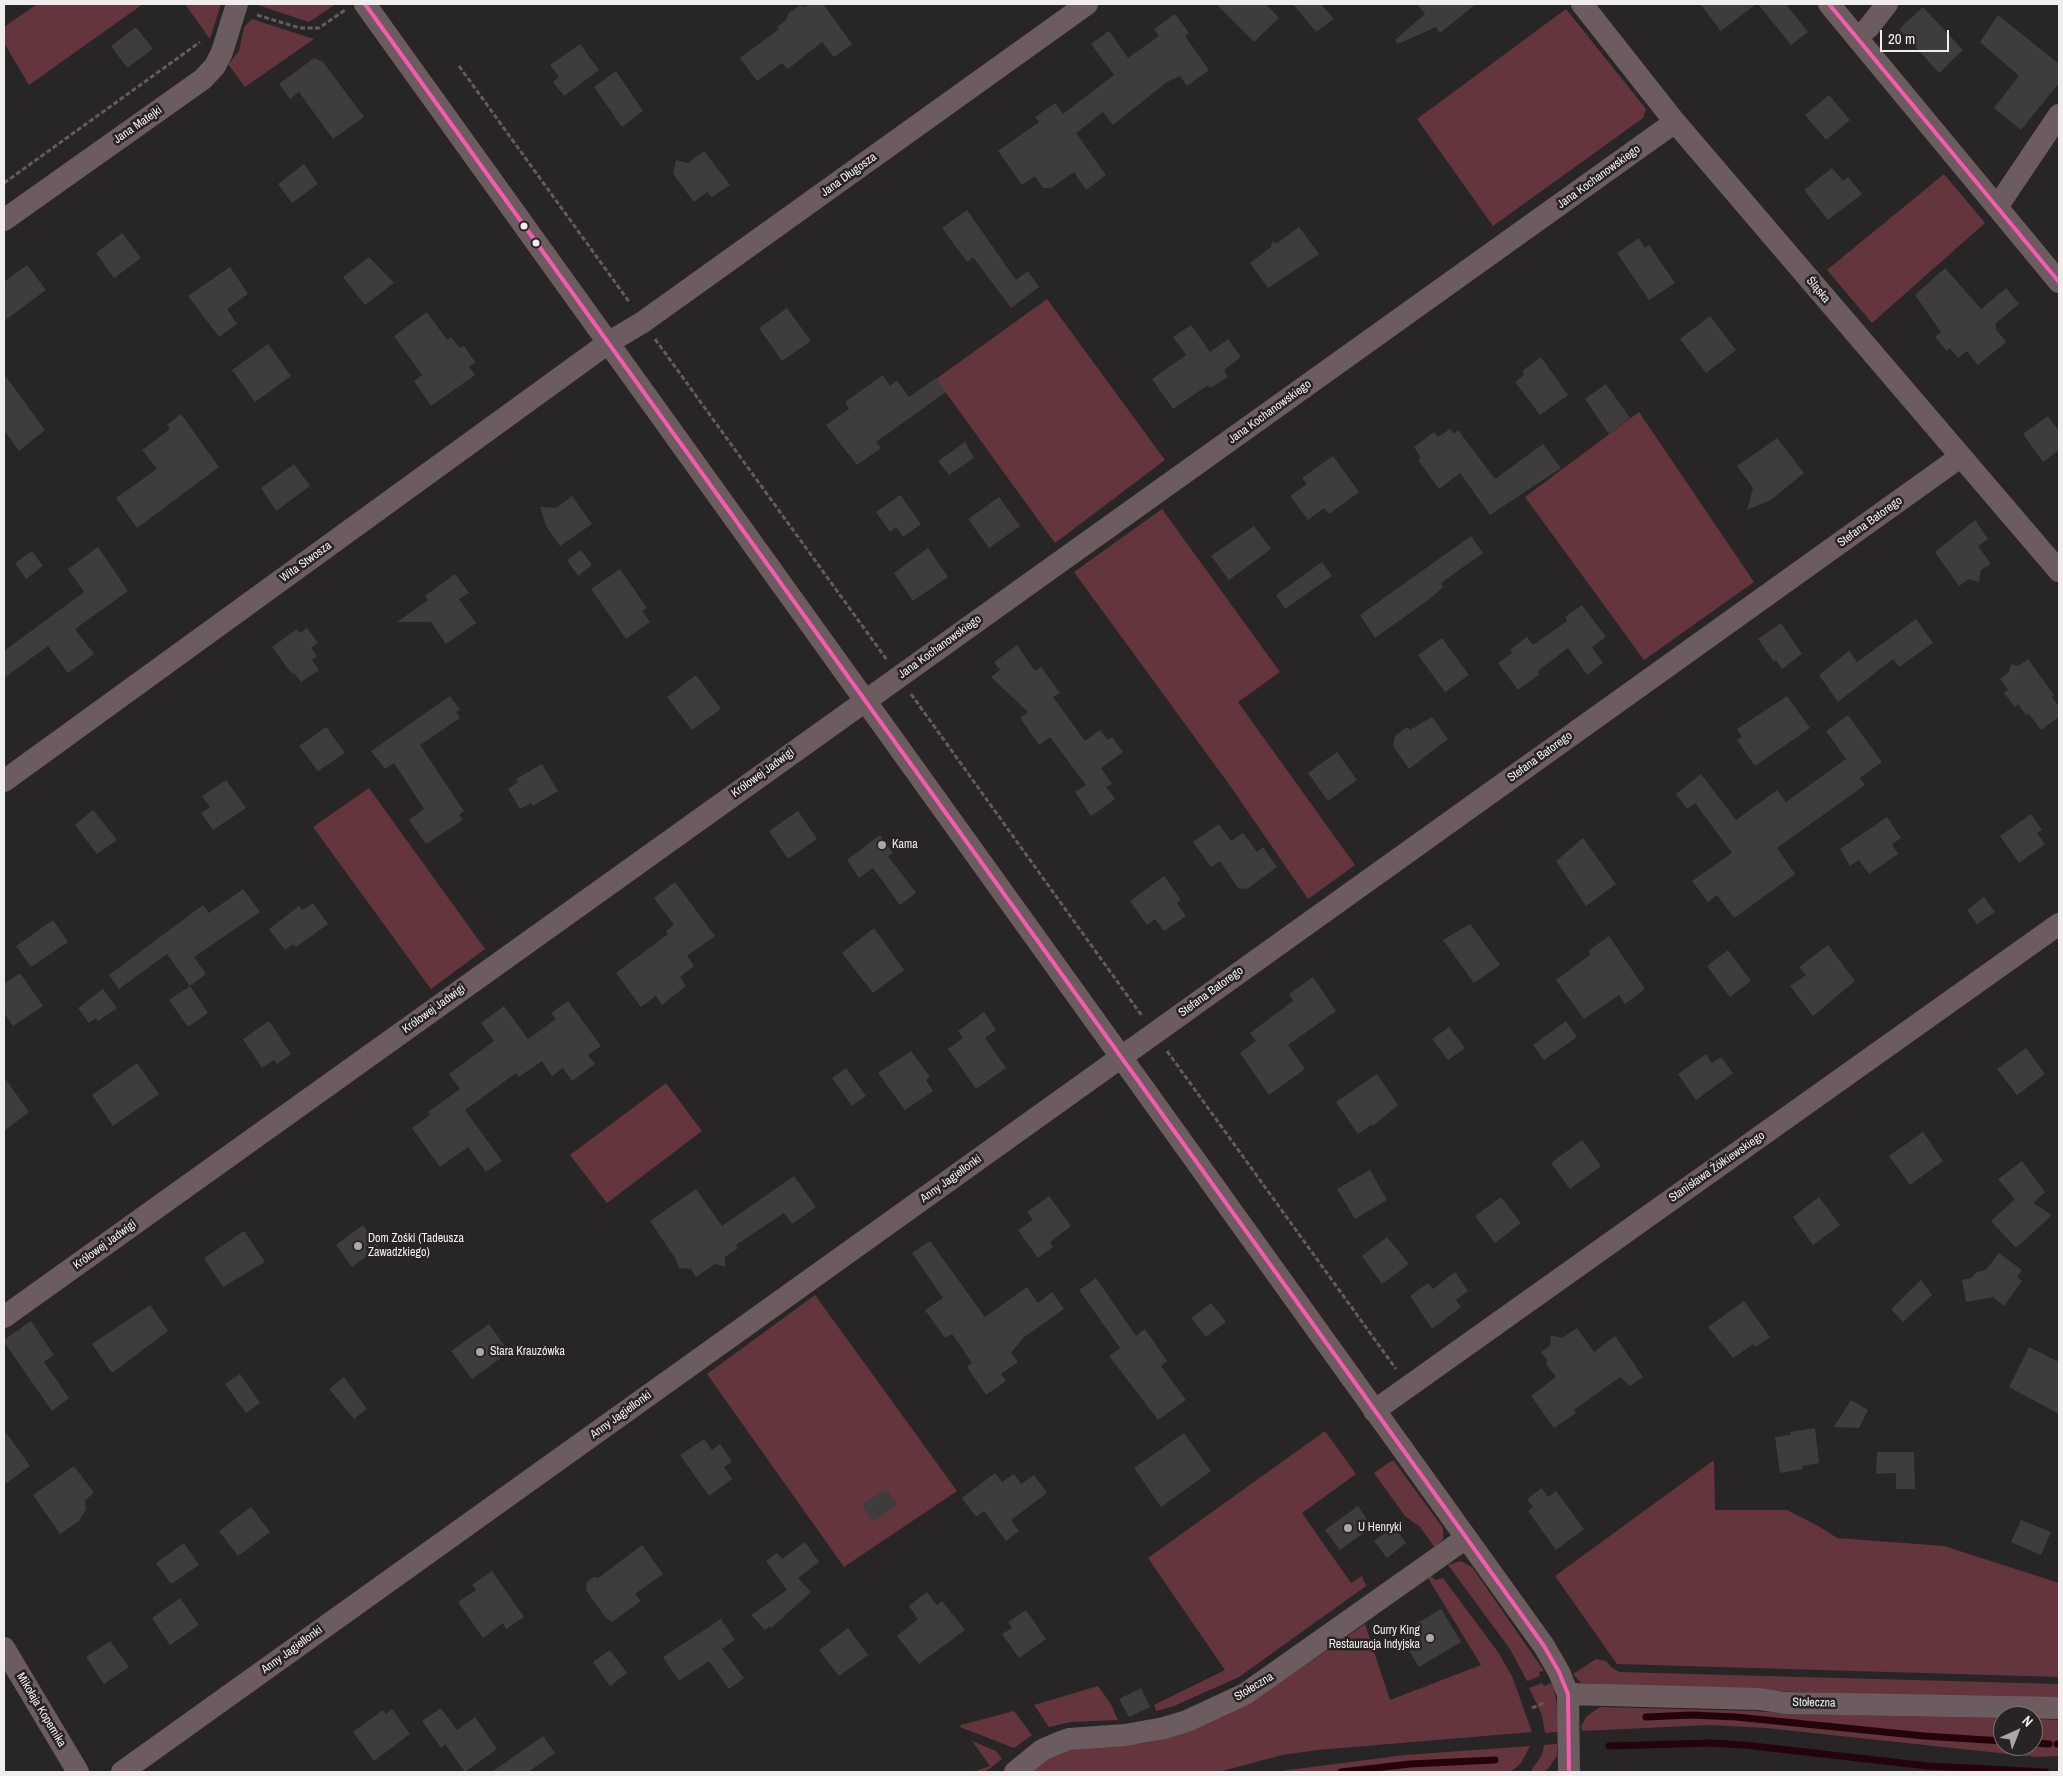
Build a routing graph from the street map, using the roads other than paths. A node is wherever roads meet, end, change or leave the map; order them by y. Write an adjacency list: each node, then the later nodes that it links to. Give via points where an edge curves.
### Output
1 (1087, 4): 13 (street, Jana Długosza, via 643,322)
2 (1582, 4): 9 (street, Śląska)
3 (1828, 4): 7 (street)
4 (1887, 4): 7 (street)
5 (358, 5): 13 (street)
6 (246, 9): 11 (street, Jana Matejki, via 215,66 203,79)
7 (1857, 38): 10 (street)
8 (2059, 115): 10 (street)
9 (1675, 122): 14 (street, Śląska); 16 (street, Jana Kochanowskiego)
10 (1997, 207): 12 (street)
11 (4, 220)
12 (2059, 282)
13 (608, 343): 16 (street); 17 (street, Wita Stwosza)
14 (1960, 457): 15 (street, Śląska); 19 (street, Stefana Batorego)
15 (2059, 571)
16 (864, 702): 19 (street); 20 (street, Królowej Jadwigi)
17 (4, 781)
18 (2059, 924): 21 (street, Stanisława Żółkiewskiego)
19 (1121, 1057): 21 (street); 27 (street, Anny Jagiellonki)
20 (4, 1317)
21 (1374, 1411): 22 (street)
22 (1466, 1538): 24 (street, via 1544,1646); 28 (street, Stołeczna, via 1245,1694 1164,1728 1064,1741 1042,1750)
23 (4, 1648): 26 (street, Mikołaja Kopernika)
24 (1568, 1694): 25 (street, Stołeczna, via 1785,1703); 29 (street)
25 (2059, 1708)
26 (78, 1772)
27 (122, 1772)
28 (1015, 1772)
29 (1569, 1772)

